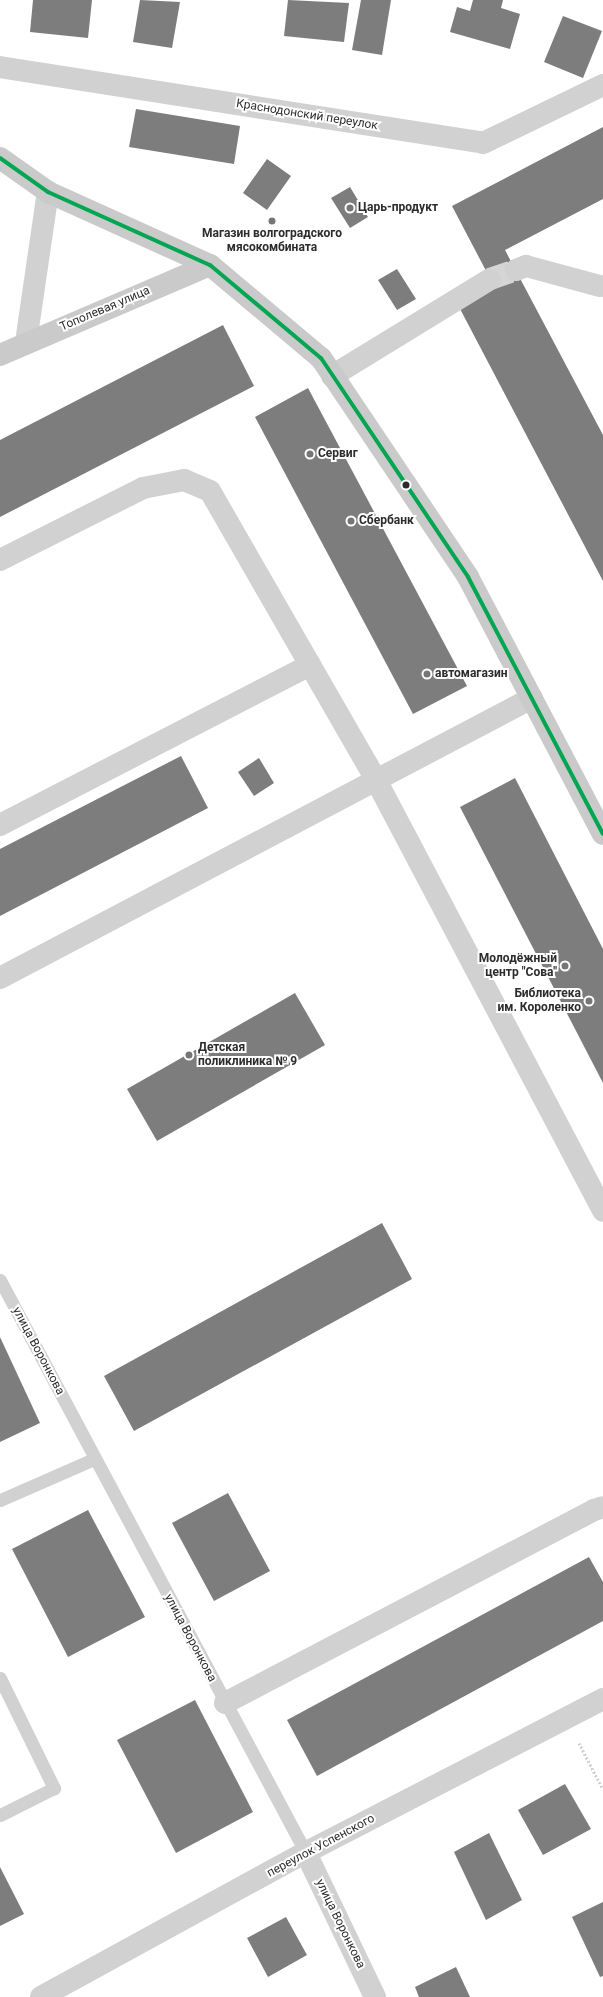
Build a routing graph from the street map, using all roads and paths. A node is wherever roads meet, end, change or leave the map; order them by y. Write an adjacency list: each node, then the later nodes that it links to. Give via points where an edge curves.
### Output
1 (0, 67): 2 (street, Краснодонский переулок, via 483,143)
2 (603, 85)
3 (0, 158): 4 (main road)
4 (48, 192): 5 (main road); 9 (street)
5 (210, 265): 9 (main road, Тополевая улица); 11 (main road, via 320,358)
6 (516, 270): 8 (street, via 526,266)
7 (490, 279): 11 (street)
8 (602, 287)
9 (26, 342): 10 (main road, Тополевая улица)
10 (0, 355)
11 (332, 376): 14 (main road, via 468,576)
12 (0, 560): 13 (street, via 143,488 184,480 210,492)
13 (310, 666): 15 (street); 16 (street)
14 (532, 698): 15 (street); 17 (main road)
15 (376, 780): 18 (street); 19 (street)
16 (0, 825)
17 (603, 834)
18 (0, 978)
19 (603, 1211)
20 (0, 1280): 21 (lane, улица Воронкова)
21 (94, 1459): 22 (lane); 26 (lane, улица Воронкова)
22 (0, 1500)
23 (603, 1507): 26 (street)
24 (0, 1678): 29 (lane, via 54,1788)
25 (603, 1699): 27 (street, переулок Успенского)
26 (225, 1703): 30 (lane, улица Воронкова)
27 (566, 1718): 28 (path); 30 (street, переулок Успенского)
28 (603, 1789)
29 (0, 1815)
30 (306, 1853): 31 (street, переулок Успенского); 32 (street, улица Воронкова)
31 (41, 1997)
32 (375, 1997)

